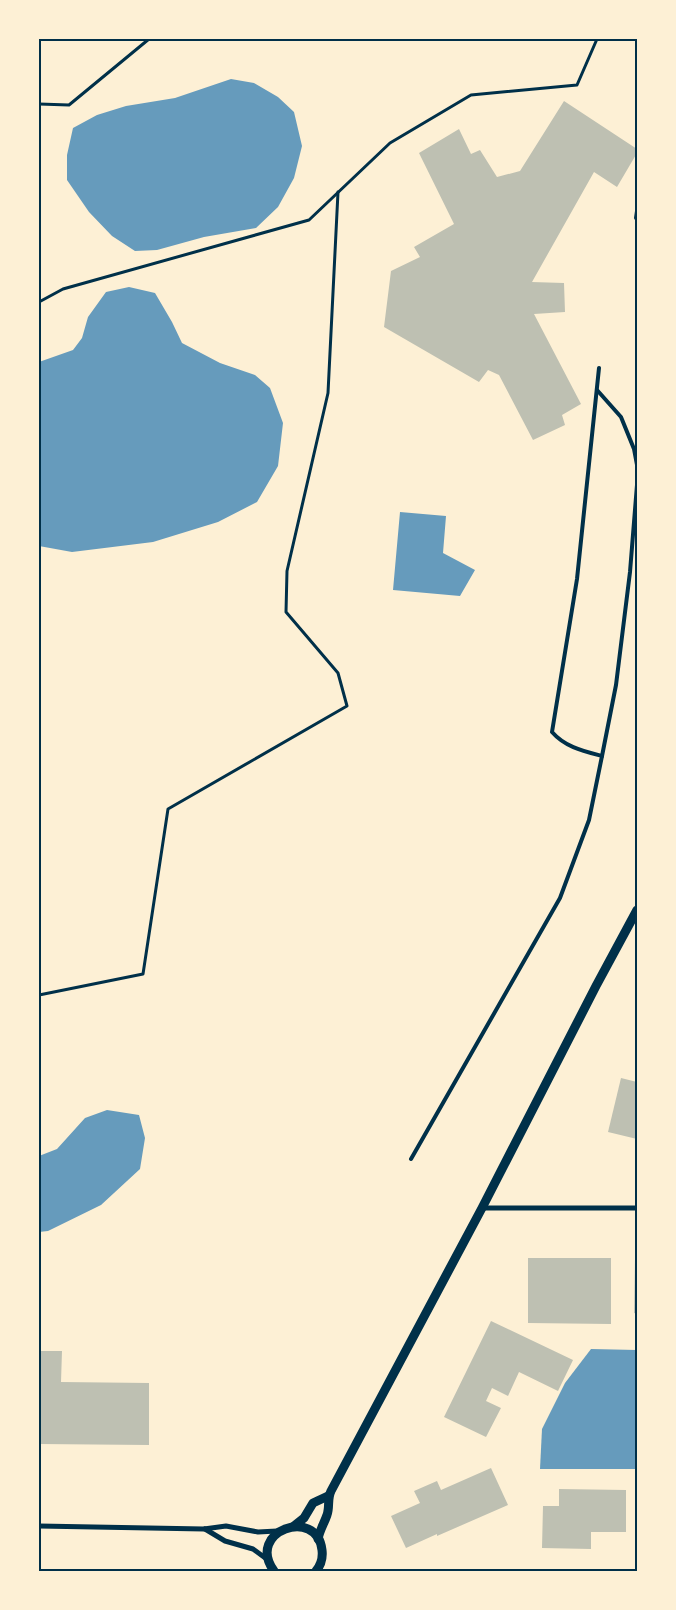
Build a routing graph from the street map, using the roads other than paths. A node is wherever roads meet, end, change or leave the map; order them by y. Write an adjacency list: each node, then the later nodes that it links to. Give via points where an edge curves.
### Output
1 (637, 211): 2 (lane)
2 (636, 218)
3 (599, 368): 4 (lane)
4 (597, 390): 5 (lane, via 621,417); 7 (lane, via 577,579 552,732 572,747)
5 (637, 466)
6 (637, 485): 7 (lane, via 616,686)
7 (602, 756): 9 (lane, via 588,820 560,898)
8 (637, 910): 10 (street)
9 (411, 1160)
10 (482, 1208): 11 (street); 12 (street)
11 (637, 1208)
12 (328, 1496): 14 (street, via 313,1502 304,1518); 17 (street, via 328,1513)
13 (39, 1526): 15 (street)
14 (294, 1526): 16 (street); 17 (street, via 312,1532)
15 (204, 1529): 16 (street, via 226,1526 258,1532); 18 (street, via 253,1549)
16 (278, 1531): 18 (street, via 269,1544)
17 (318, 1539): 20 (street, via 322,1554)
18 (268, 1560): 19 (street)
19 (274, 1571)
20 (317, 1571)

